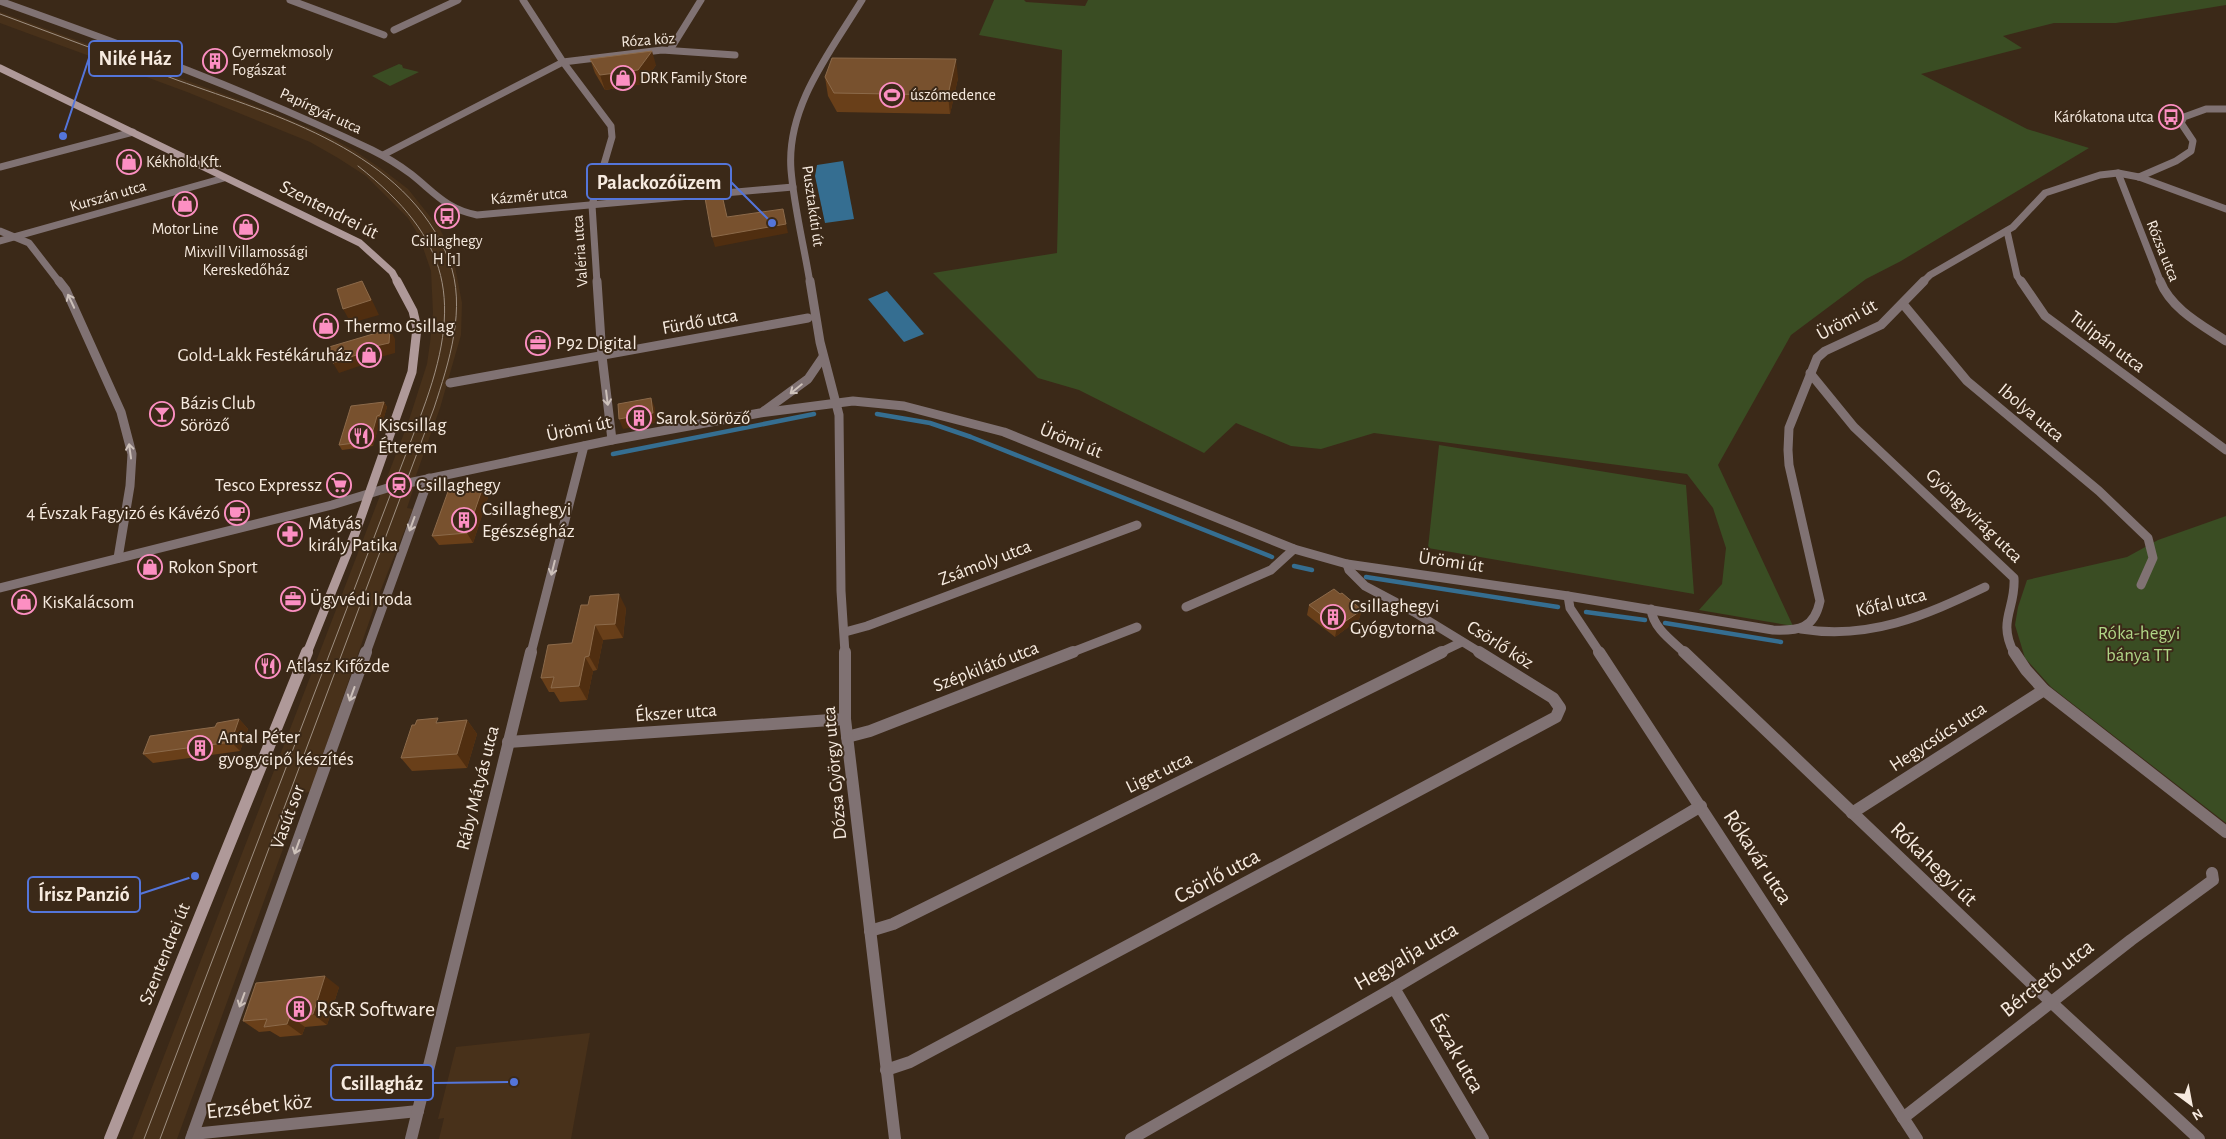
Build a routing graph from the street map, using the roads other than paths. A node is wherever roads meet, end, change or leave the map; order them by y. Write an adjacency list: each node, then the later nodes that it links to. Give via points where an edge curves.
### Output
1 (290, 0): 8 (street)
2 (458, 0): 7 (street)
3 (523, 0): 11 (street, Valéria utca)
4 (701, 0): 9 (street)
5 (862, 0): 20 (street, Pusztakúti út, via 802,102 791,149)
6 (3, 1): 15 (street, Papírgyár utca, via 253,96)
7 (394, 30)
8 (384, 35)
9 (670, 50): 10 (street, Róza köz); 11 (street, Róza köz)
10 (735, 55)
11 (563, 62): 15 (street); 21 (street, Valéria utca, via 611,126 612,136)
12 (0, 68): 14 (main road, Szentendrei út)
13 (2226, 109): 18 (street, via 2206,109 2184,117 2181,123 2193,140 2191,151)
14 (133, 132): 16 (street); 19 (main road, Szentendrei út)
15 (383, 155): 23 (street, Papírgyár utca, via 452,209)
16 (0, 167)
17 (2118, 173): 18 (street, Ürömi út); 25 (street, Ürömi út, via 2088,178 2045,193); 30 (street, Rózsa utca, via 2164,291 2180,310)
18 (2139, 177): 22 (street, Ürömi út)
19 (224, 178): 26 (street, Kurszán utca); 41 (main road, Szentendrei út, via 360,243 392,272 413,311 417,328 412,372)
20 (793, 187): 21 (street, Kázmér utca); 32 (street, Pusztakúti út)
21 (592, 205): 23 (street, Kázmér utca); 31 (street, Valéria utca)
22 (2226, 209)
23 (477, 215)
24 (0, 231): 26 (street)
25 (2007, 231): 28 (street, Ürömi út, via 1930,275); 39 (street, Tulipán utca, via 2017,276 2046,316)
26 (16, 237): 27 (street, Kurszán utca); 44 (street, one-way to 26, via 132,454 121,412 66,290 29,243)
27 (0, 241)
28 (1903, 304): 33 (street, Ürömi út, via 1881,324 1820,354); 46 (street, Ibolya utca, via 1967,380 2099,491 2148,538 2153,558)
29 (808, 318): 31 (street, Fürdő utca)
30 (2226, 341)
31 (602, 356): 34 (street, Fürdő utca); 37 (street, Valéria utca, one-way to 37)
32 (823, 357): 35 (street, Pusztakúti út); 36 (street, one-way to 36, via 808,379)
33 (1810, 373): 53 (street, Ürömi út, via 1793,414 1788,439 1789,464 1820,601 1817,616); 56 (street, Gyöngyvirág utca, via 1854,427 2014,578 2016,591 2009,608 2006,630 2015,654)
34 (450, 383)
35 (834, 402): 36 (street, Ürömi út); 43 (street, Ürömi út, via 904,406 1004,432); 54 (street, Dózsa György utca, via 840,429 841,591)
36 (760, 413): 37 (street, Ürömi út)
37 (612, 440): 38 (street, Ürömi út)
38 (584, 446): 40 (street, Ürömi út); 60 (street, Ráby Mátyás utca, one-way to 60)
39 (2226, 450)
40 (429, 478): 41 (street, Ürömi út); 71 (street, Vasút sor, one-way to 71)
41 (367, 495): 44 (street, Ürömi út); 72 (main road, Szentendrei út, via 356,531 284,712)
42 (1137, 525): 54 (street, Zsámoly utca)
43 (1294, 549): 45 (street, Ürömi út); 50 (street, via 1271,570)
44 (118, 558): 48 (street, Ürömi út)
45 (1347, 564): 49 (street, Ürömi út); 55 (street, Csörlő köz, via 1348,570 1366,586)
46 (2140, 585)
47 (1985, 587): 53 (street, Kőfal utca, via 1933,612 1867,630 1817,633)
48 (0, 588)
49 (1568, 596): 51 (street, Ürömi út); 61 (street, Rókavár utca, via 1570,608)
50 (1186, 607)
51 (1651, 610): 53 (street, Ürömi út, via 1773,630); 62 (street, Rókahegyi út, via 1652,618 1662,631)
52 (1137, 627): 59 (street, Szépkilátó utca, via 870,731)
53 (1801, 629)
54 (845, 632): 58 (street, Dózsa György utca)
55 (1462, 642): 57 (street, Csörlő köz, via 1553,698); 65 (street, Liget utca, via 893,924)
56 (2044, 690): 62 (street, Hegycsúcs utca); 63 (street, Gyöngyvirág utca)
57 (1560, 708): 68 (street, Csörlő utca, via 1556,717 1548,722 910,1062)
58 (845, 719): 59 (street, Dózsa György utca); 60 (street, Ékszer utca)
59 (847, 737): 65 (street, Dózsa György utca)
60 (508, 742): 69 (street, Ráby Mátyás utca)
61 (1701, 806): 66 (street, Hegyalja utca); 70 (street, Rókavár utca)
62 (1852, 813): 67 (street, Rókahegyi út)
63 (2226, 832)
64 (2212, 873): 67 (street, Bérctető utca, via 2213,880)
65 (870, 931): 68 (street, Dózsa György utca)
66 (1394, 988): 75 (street, Hegyalja utca); 76 (street, Észak utca)
67 (2051, 1002): 70 (street, Bérctető utca); 78 (street, Rókahegyi út)
68 (886, 1070): 74 (street, Dózsa György utca)
69 (418, 1111): 71 (street, Erzsébet köz); 73 (street, Ráby Mátyás utca)
70 (1903, 1118): 77 (street, Rókavár utca)
71 (192, 1137)
72 (110, 1139)
73 (411, 1139)
74 (896, 1139)
75 (1131, 1139)
76 (1483, 1139)
77 (1917, 1139)
78 (2199, 1139)

